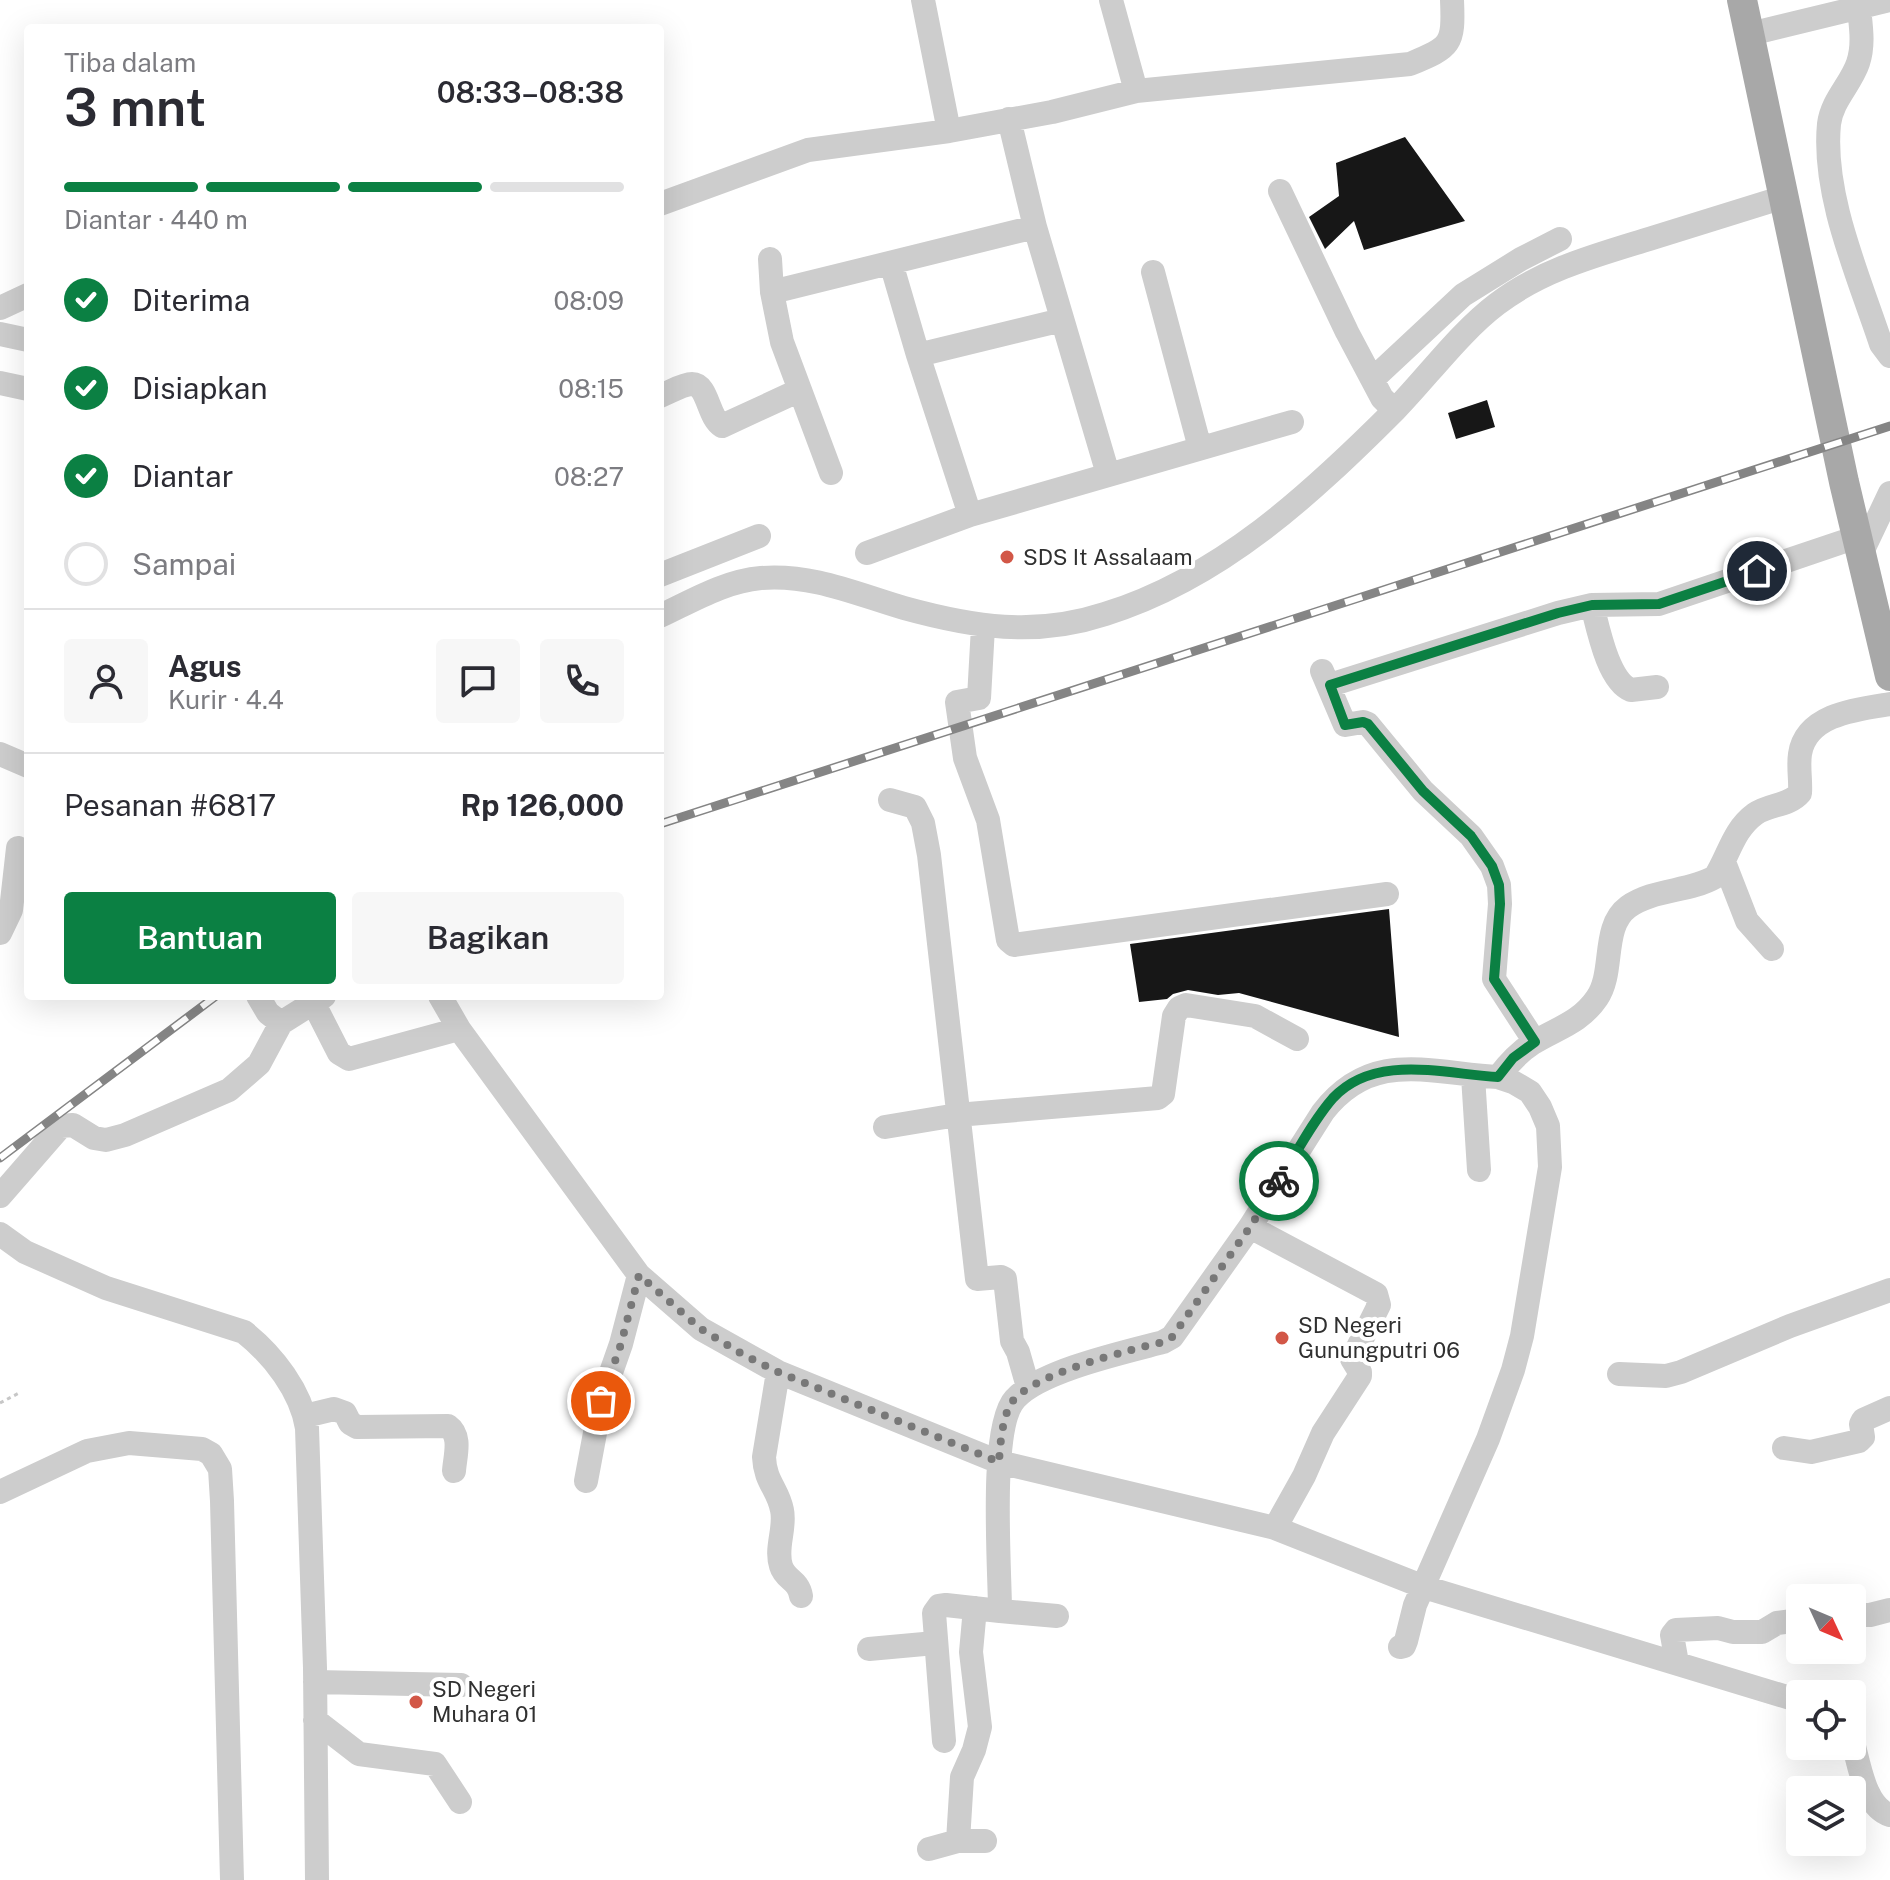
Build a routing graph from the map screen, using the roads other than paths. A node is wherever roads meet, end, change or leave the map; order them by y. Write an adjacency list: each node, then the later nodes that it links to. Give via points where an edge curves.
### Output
1 (923, 0): 10 (street)
2 (1111, 0): 8 (street)
3 (1452, 0): 8 (street, via 1452,36 1446,46 1410,64)
4 (1742, 0): 7 (main road)
5 (1890, 0): 6 (street)
6 (1859, 8): 7 (street); 26 (street, via 1860,53 1835,104 1828,154 1840,218 1881,344)
7 (1750, 34): 12 (main road)
8 (1136, 91): 9 (street)
9 (1009, 119): 10 (street); 14 (street)
10 (949, 131): 13 (street, via 808,150)
11 (1280, 191): 27 (street)
12 (1784, 197): 15 (street); 40 (main road)
13 (664, 203)
14 (1035, 227): 17 (street); 22 (street)
15 (1569, 251): 27 (street, via 1521,259 1463,295); 32 (street, via 1496,304)
16 (770, 259): 19 (street)
17 (891, 263): 19 (street); 25 (street)
18 (1153, 272): 34 (street)
19 (772, 292): 30 (street, via 782,342)
20 (24, 297): 21 (street)
21 (0, 308)
22 (1062, 320): 25 (street); 36 (street)
23 (0, 334): 24 (street)
24 (24, 339)
25 (918, 355): 38 (street)
26 (1890, 356)
27 (1373, 379): 32 (street)
28 (0, 383): 29 (street)
29 (24, 388)
30 (800, 390): 31 (street, via 722,426 697,385); 35 (street)
31 (664, 394)
32 (1394, 410): 45 (street, via 1292,508 1222,559 1175,585 1073,623)
33 (1292, 422): 34 (street)
34 (1200, 448): 36 (street)
35 (831, 473)
36 (1108, 474): 38 (street)
37 (1890, 493): 40 (street)
38 (970, 515): 41 (street)
39 (759, 536): 42 (street)
40 (1859, 545): 43 (street, via 1659,604); 46 (main road)
41 (867, 553)
42 (664, 573)
43 (1592, 605): 47 (street, via 1620,682 1631,690); 64 (street, via 1326,678 1345,725 1368,724 1492,866 1500,904 1494,979)
44 (664, 614): 45 (street, via 735,583 790,577 833,584)
45 (983, 627): 54 (street, via 979,698 957,702 965,758 988,820 1008,940 1014,945)
46 (1890, 676)
47 (1657, 687)
48 (1890, 704): 53 (street, via 1827,719 1816,727 1800,755 1800,793 1745,822)
49 (0, 754): 50 (street)
50 (24, 764)
51 (890, 800): 67 (street, via 915,807 923,823)
52 (15, 849): 55 (street, via 11,910)
53 (1724, 862): 56 (street, via 1743,914); 64 (street, via 1711,880 1626,909 1614,928 1598,997 1580,1018)
54 (1387, 894)
55 (0, 933)
56 (1772, 949)
57 (260, 1000): 61 (street)
58 (316, 1000): 61 (street)
59 (318, 1000): 62 (street, via 339,1053 349,1059)
60 (442, 1000): 62 (street)
61 (281, 1023): 70 (street, via 259,1064 229,1090 116,1138 94,1138 73,1125 61,1126)
62 (459, 1029): 73 (street)
63 (1297, 1039): 67 (street, via 1260,1018 1186,1005 1174,1016 1163,1094 1158,1098)
64 (1535, 1042): 66 (street)
65 (1473, 1076): 66 (street); 69 (street); 71 (street, via 1400,1069 1351,1083 1323,1112)
66 (1498, 1077): 86 (street, via 1530,1092 1540,1107 1548,1126 1550,1167 1513,1370)
67 (957, 1115): 68 (street); 77 (street, via 977,1279 1005,1279 1012,1341)
68 (885, 1127)
69 (1479, 1170)
70 (0, 1196)
71 (1250, 1227): 77 (street, via 1172,1337); 85 (street, via 1379,1299 1352,1359 1360,1376 1323,1433)
72 (0, 1234): 79 (street, via 25,1252 106,1288 244,1332 275,1362)
73 (639, 1275): 75 (street, via 701,1329); 83 (street, via 601,1401)
74 (1890, 1290): 76 (street, via 1681,1372)
75 (778, 1372): 81 (street); 87 (street, via 764,1471 782,1509 781,1565)
76 (1619, 1374)
77 (1028, 1387): 81 (street, via 1009,1406)
78 (1890, 1408): 80 (street, via 1863,1420 1859,1441 1811,1452)
79 (305, 1416): 82 (street, via 334,1409 366,1428 448,1426 457,1438); 98 (street)
80 (1784, 1448)
81 (999, 1462): 85 (street); 90 (street)
82 (454, 1471)
83 (586, 1481)
84 (0, 1492): 109 (street, via 87,1451 129,1443 202,1449 216,1461 222,1501)
85 (1275, 1528): 86 (street)
86 (1424, 1587): 95 (street); 97 (street)
87 (801, 1596)
88 (975, 1608): 90 (street); 94 (street, via 936,1608); 106 (street, via 971,1652 980,1723 962,1777)
89 (1890, 1610): 91 (street)
90 (1000, 1611): 92 (street)
91 (1866, 1615)
92 (1057, 1616)
93 (1786, 1622): 97 (street, via 1762,1632 1676,1630 1672,1635)
94 (935, 1643): 96 (street); 102 (street)
95 (1400, 1647)
96 (869, 1649)
97 (1677, 1663): 100 (street)
98 (315, 1682): 99 (street); 101 (street)
99 (461, 1685)
100 (1786, 1697)
101 (315, 1720): 104 (street, via 366,1756 435,1764); 110 (street)
102 (944, 1741)
103 (1859, 1760): 105 (street, via 1877,1809)
104 (460, 1802)
105 (1890, 1815)
106 (958, 1841): 107 (street); 108 (street)
107 (985, 1841)
108 (929, 1849)
109 (232, 1880)
110 (317, 1880)

